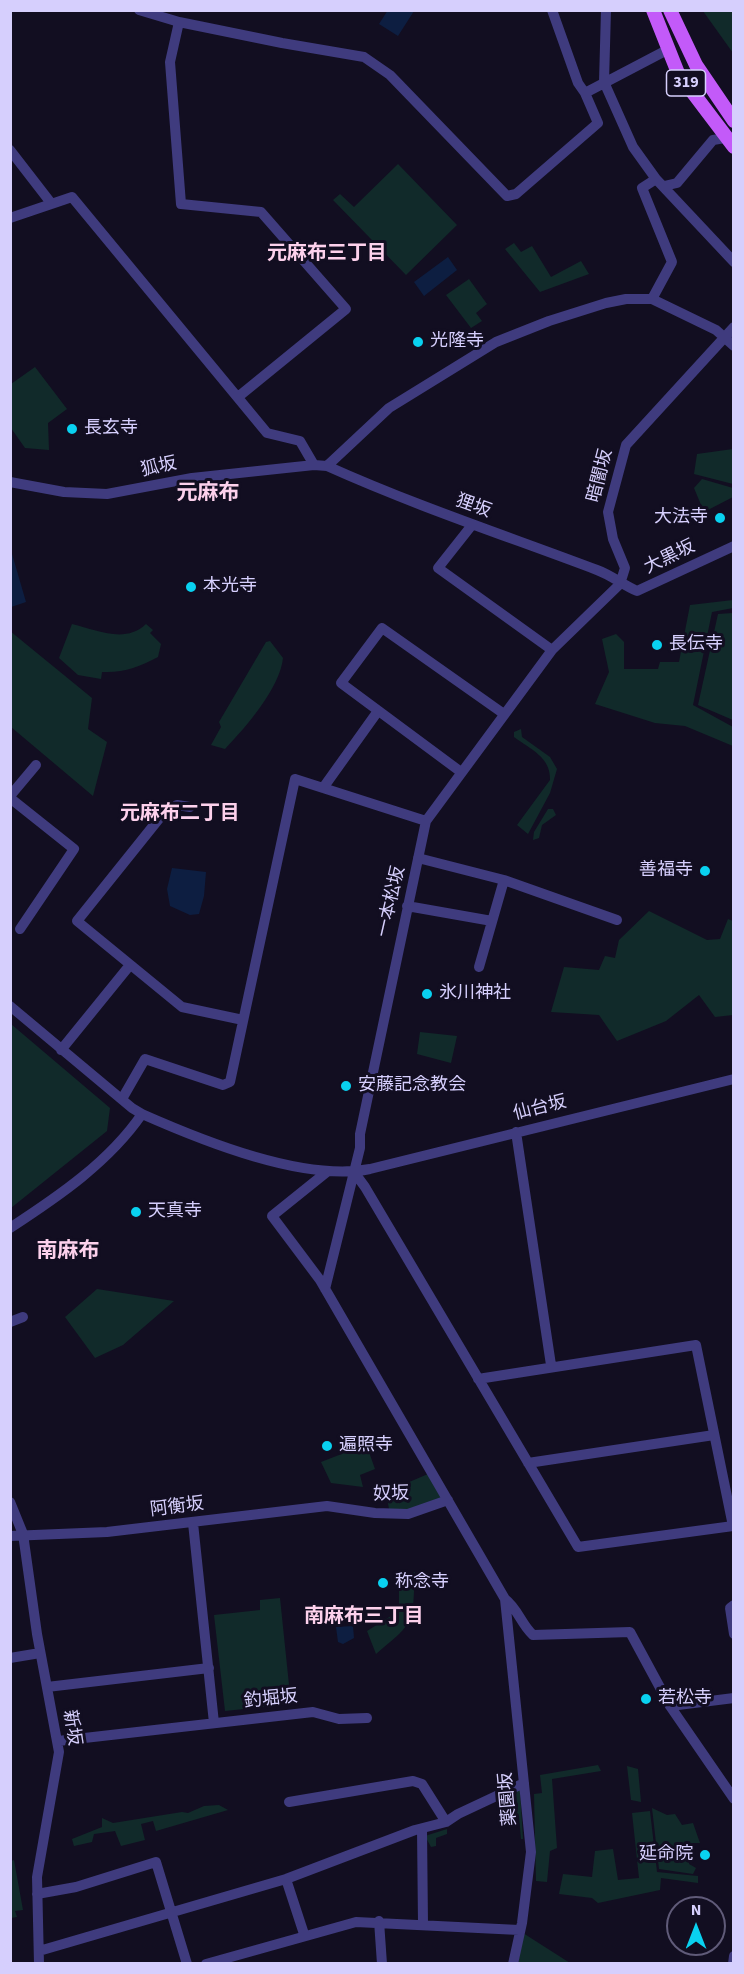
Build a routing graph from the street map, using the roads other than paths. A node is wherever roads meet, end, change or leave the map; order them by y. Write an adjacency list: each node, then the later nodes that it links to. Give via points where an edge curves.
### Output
1 (140, 10): 6 (street)
2 (552, 10): 9 (street)
3 (606, 10): 8 (street)
4 (653, 10): 7 (main road, 319)
5 (670, 10): 10 (main road, 319, via 696,65)
6 (179, 22): 9 (street, via 364,57 390,75 507,196 516,194 598,123); 21 (street, via 170,62 182,204 261,212 346,309)
7 (667, 50): 8 (street); 11 (main road, 319, via 678,73)
8 (604, 82): 9 (street); 13 (street, via 633,147)
9 (585, 93)
10 (734, 121)
11 (729, 142): 13 (street, via 713,140 677,183)
12 (10, 150): 14 (street)
13 (660, 182): 16 (street); 17 (street, via 642,188 672,262)
14 (51, 203): 15 (street); 21 (street, via 72,196)
15 (10, 218)
16 (734, 262)
17 (652, 299): 19 (street, via 716,330); 23 (street, via 626,298 606,303 496,342 389,408)
18 (734, 327): 19 (street, 暗闇坂)
19 (724, 338): 20 (street); 27 (street, 暗闇坂, via 626,445 608,512 613,539 625,568)
20 (734, 346)
21 (238, 397): 22 (street, via 267,433 300,441)
22 (314, 465): 23 (street, 狸坂); 24 (street, 狐坂, via 211,475 107,494 64,492)
23 (327, 466): 25 (street, 狸坂)
24 (10, 482)
25 (472, 525): 27 (street, 狸坂, via 601,571); 30 (street, via 438,568)
26 (734, 546): 28 (street, 大黒坂)
27 (620, 584): 28 (street, 大黒坂); 29 (street, 一本松坂)
28 (638, 591): 29 (street)
29 (605, 599): 30 (street, 一本松坂)
30 (552, 650): 32 (street, 一本松坂)
31 (378, 711): 32 (street, via 341,683 382,628); 34 (street); 35 (street)
32 (504, 714): 34 (street, 一本松坂)
33 (36, 765): 36 (street)
34 (461, 772): 38 (street, 一本松坂)
35 (323, 788): 38 (street); 48 (street, via 295,779)
36 (10, 797): 44 (street, via 74,849)
37 (190, 807): 45 (street, via 177,805 166,810 77,921)
38 (426, 821): 39 (street, 一本松坂)
39 (418, 858): 40 (street); 41 (street, 一本松坂)
40 (504, 880): 42 (street); 43 (street)
41 (407, 906): 43 (street); 55 (street, 一本松坂)
42 (617, 920)
43 (492, 921): 46 (street)
44 (20, 929)
45 (130, 965): 48 (street, via 182,1008); 49 (street)
46 (479, 967)
47 (10, 1006): 49 (street, 仙台坂)
48 (243, 1020): 51 (street, via 230,1082 223,1085 145,1059)
49 (61, 1050): 51 (street, 仙台坂)
50 (734, 1079): 53 (street, 仙台坂)
51 (122, 1099): 52 (street, 仙台坂)
52 (142, 1114): 54 (street, 仙台坂, via 233,1148); 56 (street, via 103,1161)
53 (516, 1132): 55 (street, 仙台坂); 60 (street)
54 (328, 1171): 55 (street, 仙台坂); 57 (street, via 272,1216)
55 (354, 1172): 57 (street, 一本松坂); 61 (street)
56 (10, 1228)
57 (325, 1289): 64 (street)
58 (22, 1317): 59 (street)
59 (10, 1322)
60 (550, 1365): 61 (street); 62 (street, via 696,1344)
61 (478, 1379): 63 (street)
62 (714, 1435): 63 (street); 63 (street, via 733,1526 578,1547)
63 (528, 1463)
64 (448, 1500): 66 (street, 奴坂, via 408,1514); 70 (street)
65 (10, 1502): 68 (street, 新坂)
66 (334, 1508): 67 (street, 阿衡坂, via 287,1509)
67 (194, 1523): 68 (street, 阿衡坂, via 106,1532); 77 (street)
68 (23, 1534): 69 (street, 阿衡坂); 75 (street, 新坂)
69 (10, 1536)
70 (505, 1599): 72 (street, via 514,1606); 73 (street, 薬園坂)
71 (734, 1605): 74 (street, via 730,1608)
72 (527, 1629): 73 (street); 80 (street, via 533,1635 630,1632)
73 (510, 1630): 84 (street, 薬園坂)
74 (734, 1634)
75 (40, 1653): 76 (street); 78 (street, 新坂)
76 (10, 1658)
77 (209, 1668): 78 (street); 82 (street)
78 (47, 1687): 83 (street, 新坂)
79 (734, 1698): 80 (street)
80 (670, 1706): 85 (street)
81 (367, 1718): 82 (street, 釣堀坂, via 339,1719 313,1712)
82 (214, 1723): 83 (street, 釣堀坂)
83 (58, 1740): 90 (street, 新坂)
84 (524, 1783): 87 (street); 94 (street, 薬園坂, via 531,1852)
85 (734, 1798)
86 (289, 1802): 87 (street, via 413,1781 422,1784)
87 (446, 1822): 88 (street)
88 (422, 1829): 89 (street); 93 (street)
89 (286, 1879): 91 (street); 95 (street)
90 (37, 1894): 91 (street, via 76,1887 156,1862); 96 (street, 新坂)
91 (172, 1913): 96 (street); 99 (street)
92 (379, 1921): 93 (street); 95 (street, via 341,1924); 101 (street)
93 (423, 1924): 94 (street)
94 (519, 1930): 102 (street, 薬園坂)
95 (304, 1934): 100 (street)
96 (39, 1952): 98 (street, 新坂)
97 (734, 1956): 103 (street)
98 (39, 1964)
99 (188, 1964)
100 (206, 1964)
101 (382, 1964)
102 (513, 1964)
103 (733, 1964)

